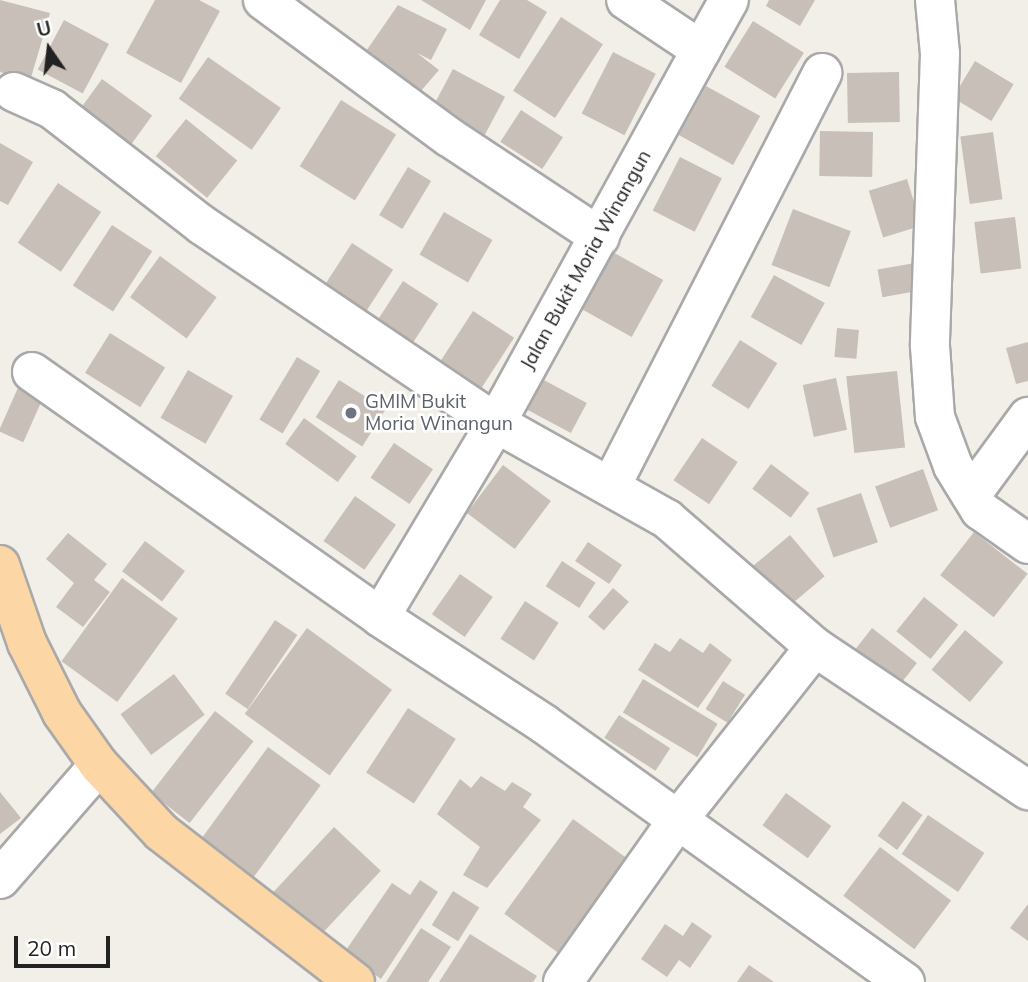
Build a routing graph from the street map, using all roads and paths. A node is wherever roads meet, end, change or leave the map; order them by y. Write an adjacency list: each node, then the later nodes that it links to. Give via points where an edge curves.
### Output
1 (264, 0): 8 (street, via 449,137)
2 (626, 0): 5 (street)
3 (729, 0): 5 (street, Jalan Bukit Moria Winangun)
4 (935, 0): 13 (street, via 940,54 930,346 935,417 953,466)
5 (701, 50): 8 (street, Jalan Bukit Moria Winangun)
6 (822, 73): 12 (street)
7 (14, 92): 11 (street, via 52,109 202,225)
8 (600, 237): 11 (street, Jalan Bukit Moria Winangun)
9 (32, 373): 16 (street)
10 (1028, 417): 13 (street)
11 (496, 422): 12 (street); 16 (street, Jalan Bukit Moria Winangun)
12 (611, 486): 17 (street, via 667,519)
13 (971, 495): 14 (street, via 996,526)
14 (1028, 544)
15 (0, 565): 18 (main road, via 27,643 62,713)
16 (380, 617): 20 (street, via 544,724)
17 (815, 647): 19 (street); 20 (street)
18 (99, 765): 21 (street); 22 (main road, via 161,832)
19 (1028, 790)
20 (677, 821): 23 (street); 24 (street)
21 (0, 879)
22 (355, 982)
23 (563, 982)
24 (905, 982)

